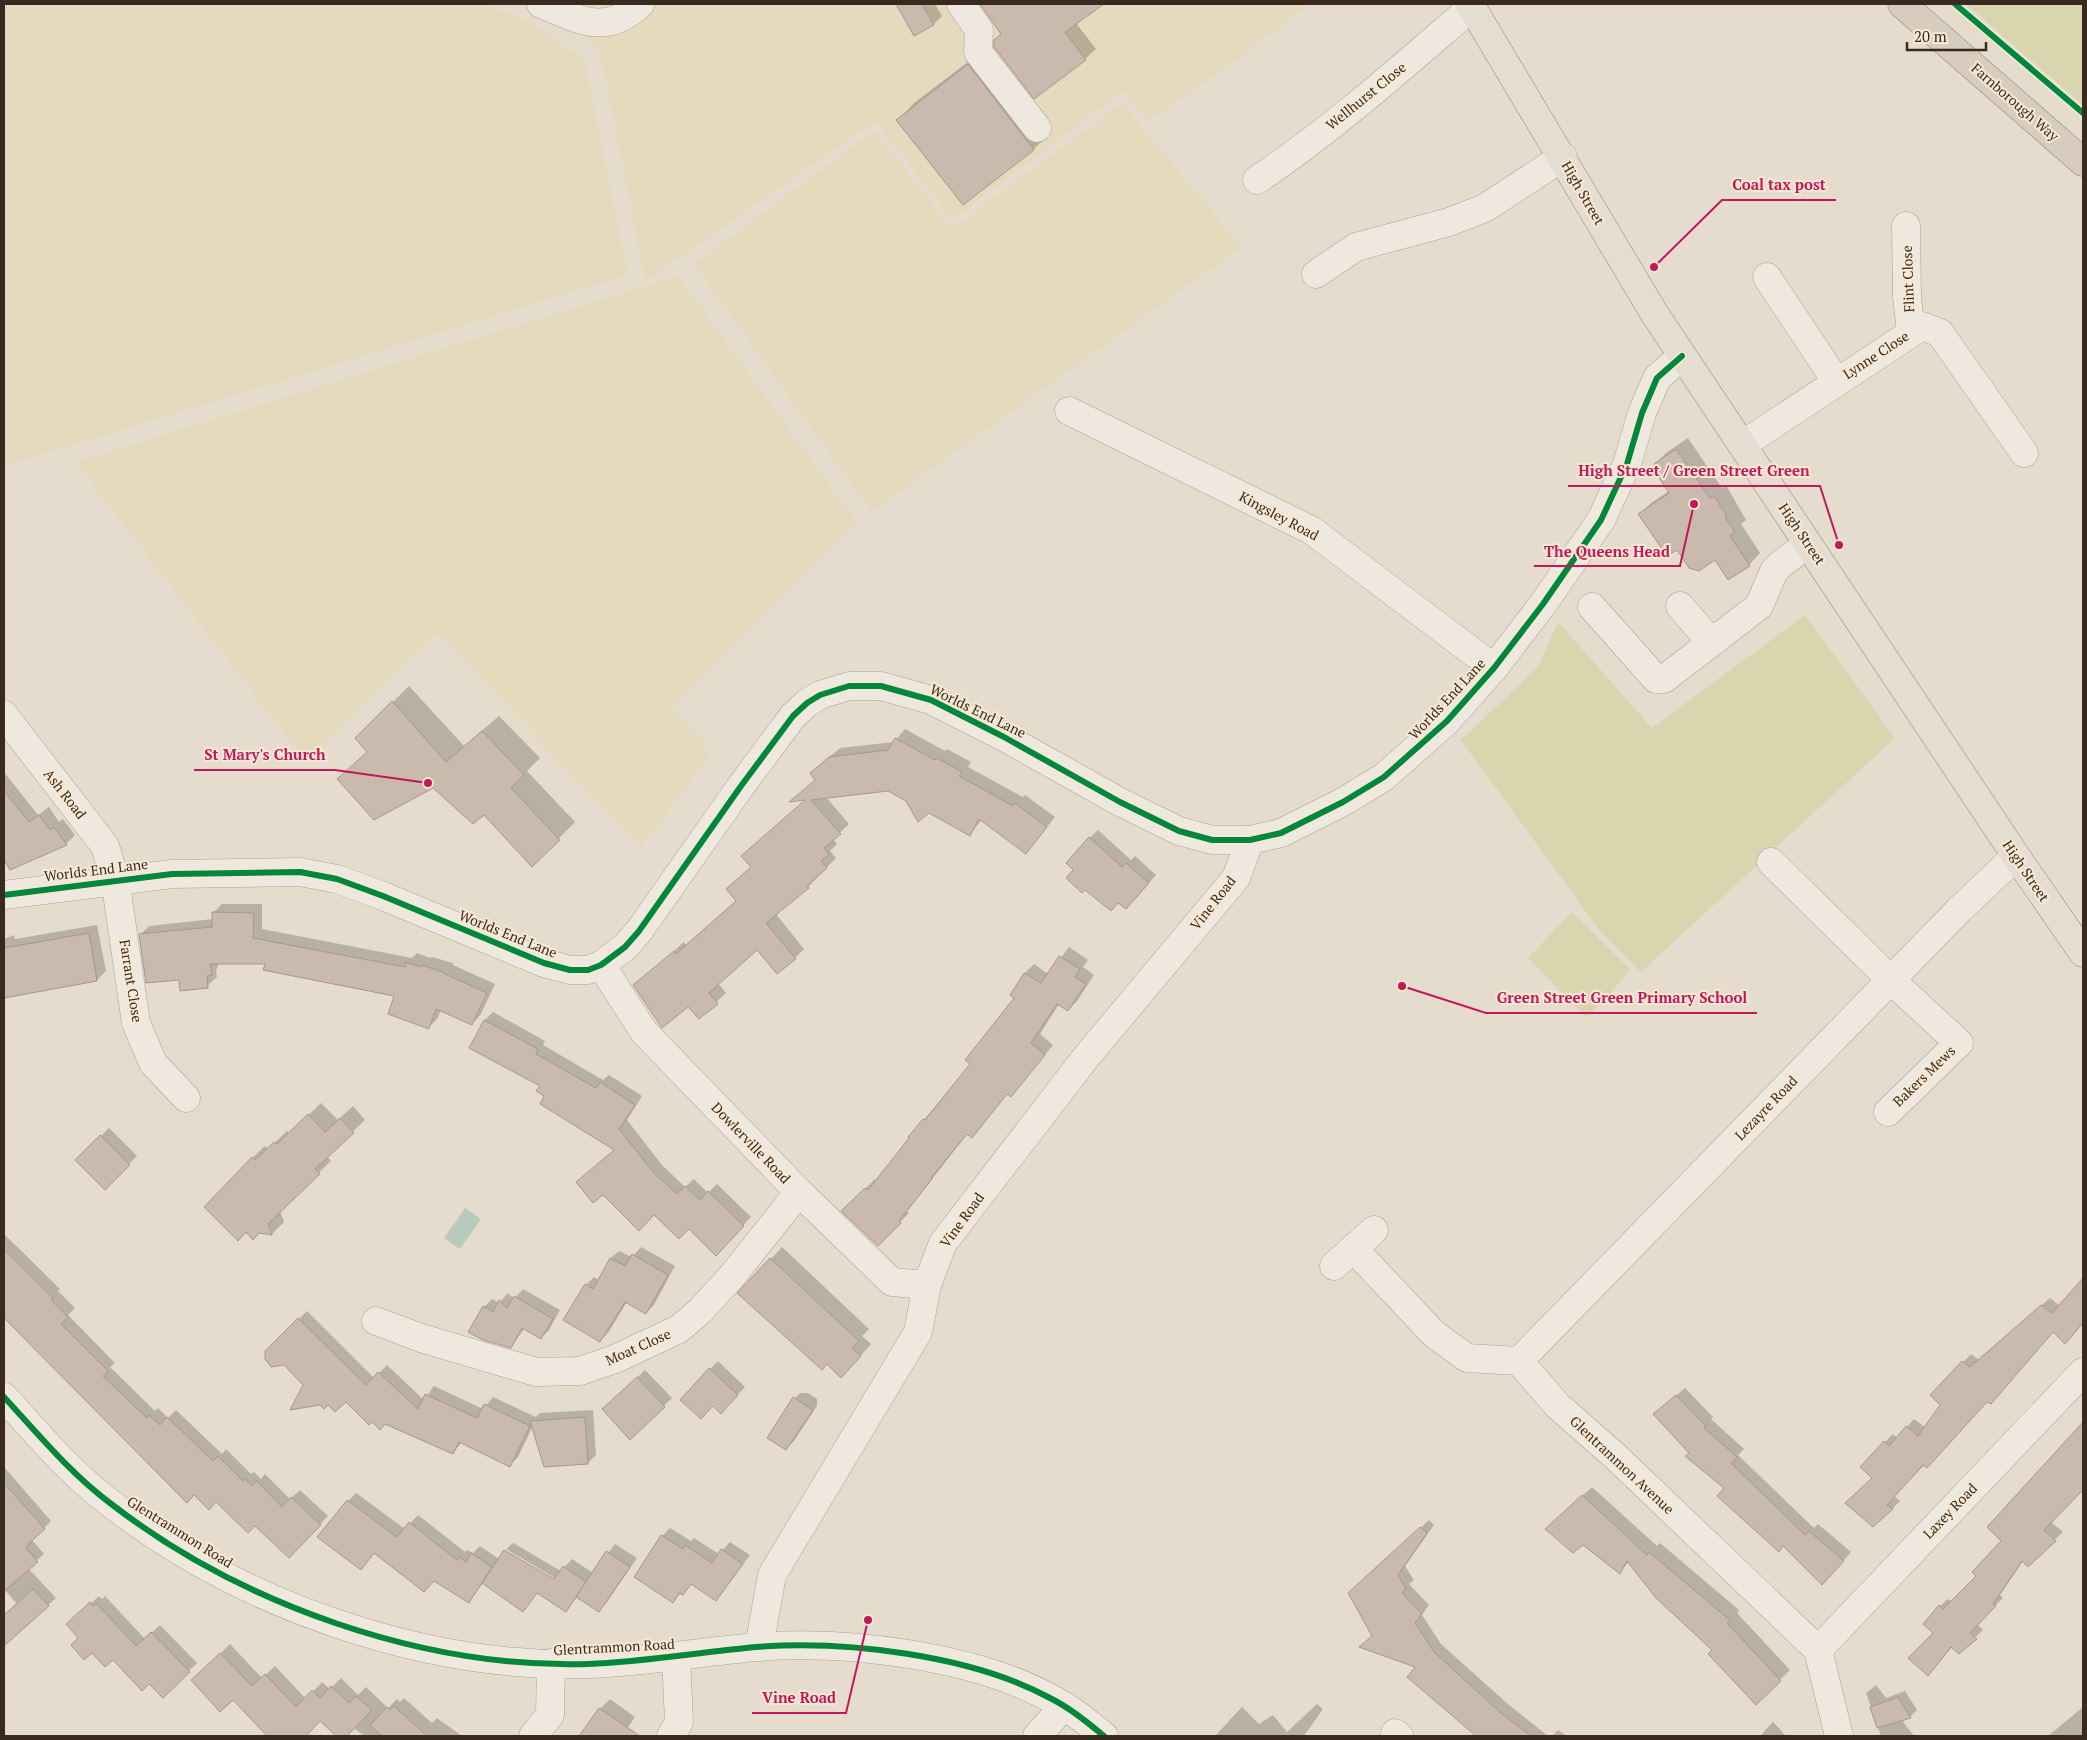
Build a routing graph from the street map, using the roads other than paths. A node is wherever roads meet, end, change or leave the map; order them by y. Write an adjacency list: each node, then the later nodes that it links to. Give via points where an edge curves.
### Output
1 (541, 4): 2 (street, via 585,22 605,24 628,16)
2 (640, 4)
3 (961, 4): 6 (street, via 979,30 978,52)
4 (1902, 4): 8 (highway, Farnborough Way)
5 (1471, 5): 7 (main road, High Street); 9 (street, Wellhurst Close, via 1350,110)
6 (1037, 128)
7 (1563, 156): 11 (street, via 1485,208 1441,224 1356,247); 14 (main road, High Street, via 1628,272)
8 (2083, 162)
9 (1257, 180)
10 (1906, 226): 13 (street, Flint Close, via 1907,296)
11 (1316, 274)
12 (1767, 277): 15 (street)
13 (1912, 332): 15 (street, Lynne Close); 18 (street, Lynne Close, via 1922,326 1940,334)
14 (1682, 356): 17 (main road, High Street); 23 (street, Worlds End Lane, via 1657,378 1650,391 1627,464 1601,520)
15 (1836, 381): 17 (street, Lynne Close)
16 (1069, 411): 23 (street, Kingsley Road, via 1311,530)
17 (1742, 445): 19 (main road, High Street)
18 (2024, 454)
19 (1808, 544): 22 (street, via 1774,571 1759,606); 26 (main road, High Street)
20 (1680, 606): 22 (street)
21 (1592, 607): 22 (street, via 1660,680)
22 (1712, 642)
23 (1494, 668): 25 (street, Worlds End Lane, via 1447,721 1384,777 1305,822 1281,833)
24 (4, 715): 28 (street, Ash Road, via 105,846)
25 (1250, 840): 31 (street, Worlds End Lane, via 1212,840 1179,831 931,700 881,686 849,686 820,695 794,716 639,931 625,947); 37 (street, Vine Road, via 1236,878 1088,1056 942,1243)
26 (2016, 856): 30 (main road, High Street); 32 (street, Lezayre Road)
27 (1771, 862): 32 (street)
28 (115, 879): 29 (street, Worlds End Lane); 31 (street, Worlds End Lane, via 172,874 300,872 337,879 383,896 558,968 588,970); 33 (street, Farrant Close, via 136,1023 153,1062)
29 (4, 895)
30 (2083, 953)
31 (601, 965): 35 (street, Dowlerville Road, via 644,1032)
32 (1891, 980): 34 (street, Bakers Mews, via 1959,1043); 39 (street, Lezayre Road)
33 (186, 1098)
34 (1888, 1112)
35 (799, 1192): 37 (street, Dowlerville Road, via 892,1282); 38 (street, Moat Close, via 732,1276 679,1329 615,1360 580,1371 536,1372)
36 (1374, 1230): 39 (street, via 1343,1257 1467,1358)
37 (927, 1285): 42 (street, Vine Road, via 918,1332 772,1576)
38 (376, 1321)
39 (1519, 1361): 43 (street, Glentrammon Avenue, via 1558,1406 1616,1457)
40 (2083, 1372): 43 (street, Laxey Road)
41 (4, 1397): 45 (street, Glentrammon Road, via 60,1459 108,1502 195,1560 250,1588 335,1621 429,1649)
42 (759, 1647): 44 (street, Glentrammon Road); 46 (street, Glentrammon Road, via 875,1649 905,1653 998,1677 1032,1689)
43 (1818, 1650): 51 (street)
44 (676, 1657): 45 (street, Glentrammon Road, via 587,1664); 48 (street, via 679,1722)
45 (551, 1663): 47 (street, via 550,1715)
46 (1064, 1706): 49 (street); 50 (street, Glentrammon Road)
47 (533, 1736)
48 (670, 1736)
49 (1037, 1736)
50 (1104, 1736)
51 (1839, 1736)

